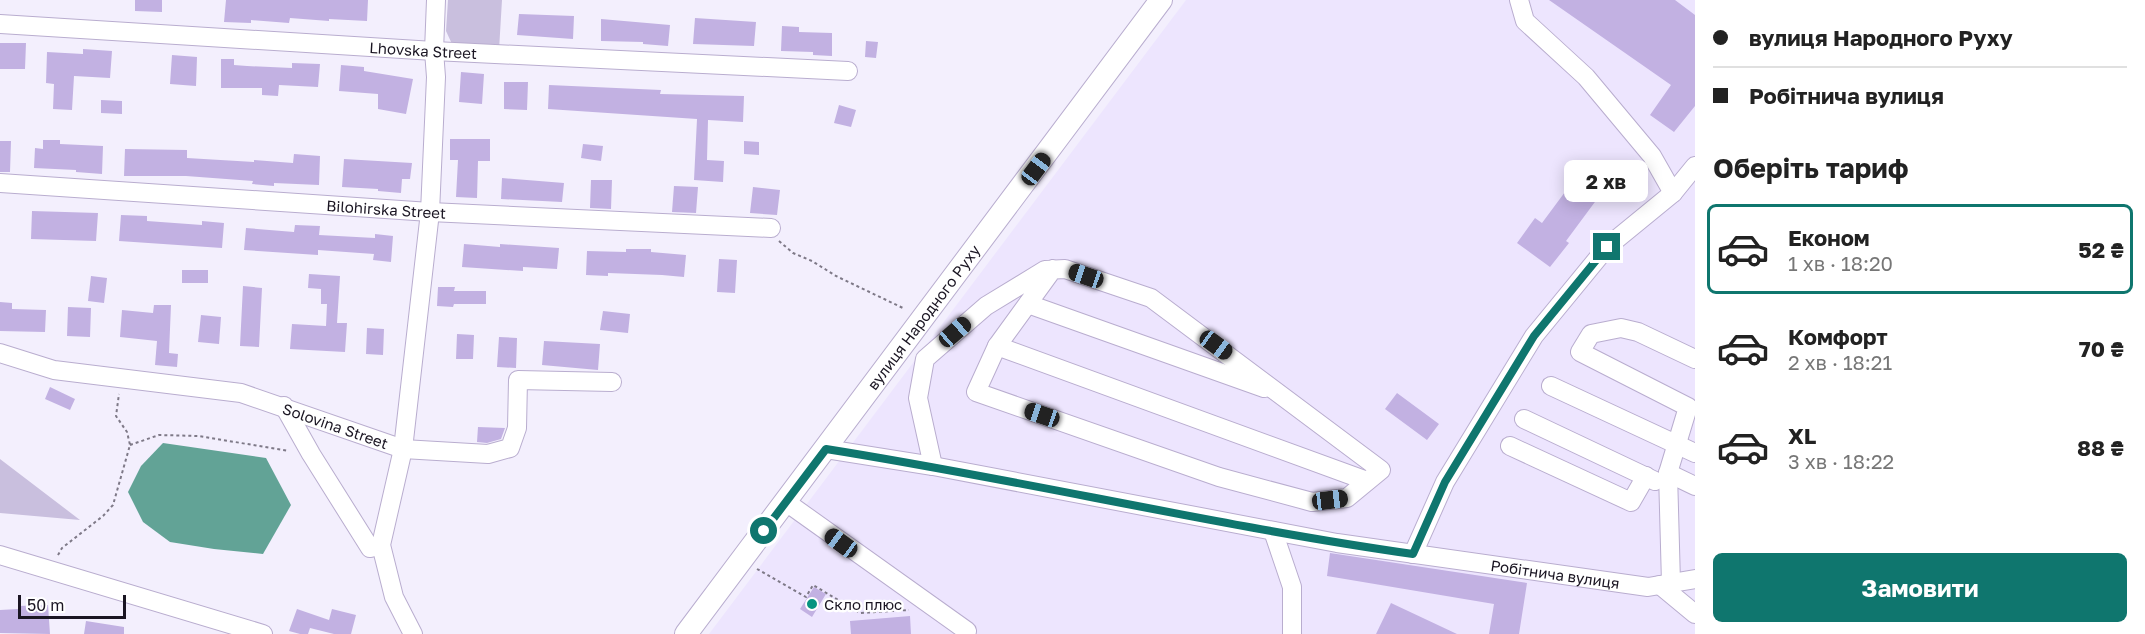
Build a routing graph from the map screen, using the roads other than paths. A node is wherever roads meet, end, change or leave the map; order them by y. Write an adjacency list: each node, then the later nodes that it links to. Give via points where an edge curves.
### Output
1 (436, 0): 5 (street)
2 (1161, 0): 26 (main road, вулиця Народного Руху)
3 (1519, 0): 9 (street, via 1525,21 1586,77 1652,156)
4 (0, 24): 5 (street, Lhovska Street)
5 (434, 51): 6 (street, Lhovska Street); 10 (street)
6 (848, 71)
7 (1695, 166): 9 (street)
8 (0, 183): 10 (street, Bilohirska Street)
9 (1673, 193): 36 (street, via 1607,247 1534,336 1445,482)
10 (430, 212): 11 (street, Bilohirska Street); 25 (street)
11 (771, 228)
12 (1053, 269): 13 (street); 19 (street, via 1065,269 1151,298); 28 (street, via 986,306 925,359 918,398)
13 (1028, 304): 14 (street); 19 (street)
14 (997, 346): 31 (street); 31 (street, via 976,392 1219,477 1312,502 1347,498)
15 (0, 354): 20 (street, Solovina Street, via 54,370 241,393)
16 (1695, 359): 21 (street, via 1638,332 1620,328 1591,334 1580,352)
17 (612, 382): 25 (street, Solovina Street, via 518,380 517,428 510,448 488,454)
18 (1551, 386): 23 (street)
19 (1282, 394): 31 (street, via 1381,470)
20 (284, 406): 25 (street, Solovina Street); 35 (street, via 370,548)
21 (1691, 408): 23 (street)
22 (1524, 419): 29 (street)
23 (1676, 445): 27 (street); 30 (street)
24 (1510, 446): 29 (street, via 1631,502)
25 (403, 449): 35 (street)
26 (826, 449): 28 (street, Робітнича вулиця); 33 (main road, вулиця Народного Руху)
27 (1695, 453)
28 (933, 466): 34 (street, Робітнича вулиця)
29 (1646, 476): 30 (street)
30 (1668, 480): 32 (street); 39 (street)
31 (1367, 481)
32 (1695, 486)
33 (786, 502): 41 (street); 44 (main road, вулиця Народного Руху)
34 (1273, 531): 36 (street, Робітнича вулиця); 45 (street, via 1292,588)
35 (381, 545): 43 (street, via 394,597)
36 (1413, 554): 39 (street, Робітнича вулиця, via 1648,587)
37 (0, 555): 42 (street)
38 (1695, 579): 39 (street, Робітнича вулиця)
39 (1665, 584): 40 (street)
40 (1695, 614)
41 (967, 631)
42 (263, 634)
43 (413, 634)
44 (686, 634)
45 (1292, 634)

